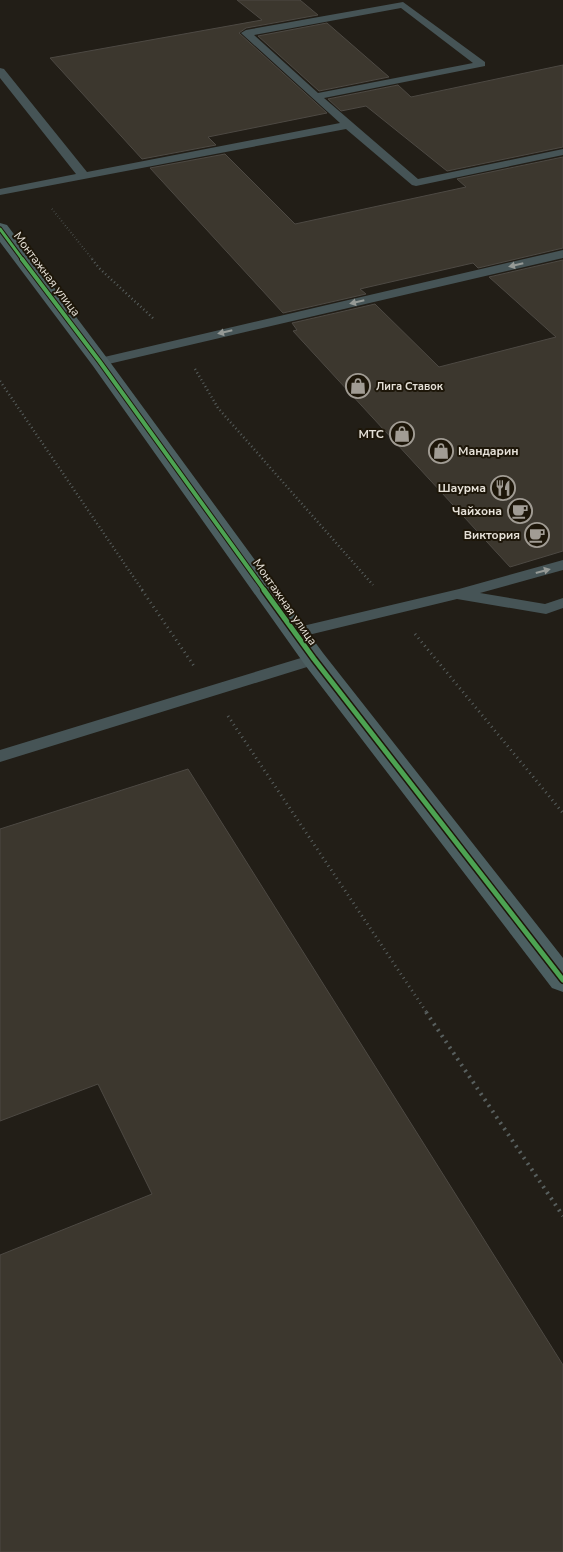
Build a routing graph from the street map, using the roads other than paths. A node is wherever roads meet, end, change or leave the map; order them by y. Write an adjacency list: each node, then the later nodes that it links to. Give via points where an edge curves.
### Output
1 (0, 72): 5 (lane)
2 (317, 96): 2 (lane, via 246,33 403,5 481,64); 3 (lane)
3 (348, 124): 4 (lane, via 416,183); 5 (lane)
4 (563, 152)
5 (84, 176): 6 (lane)
6 (0, 192)
7 (0, 229): 9 (street, Монтажная улица)
8 (563, 254): 9 (lane, one-way to 9)
9 (100, 362): 13 (street, Монтажная улица)
10 (563, 565): 11 (lane, one-way to 10)
11 (457, 594): 12 (lane, via 546,609); 13 (lane)
12 (563, 604)
13 (296, 634): 14 (street, Монтажная улица)
14 (314, 659): 15 (lane); 16 (street, Монтажная улица)
15 (0, 756)
16 (563, 980)

